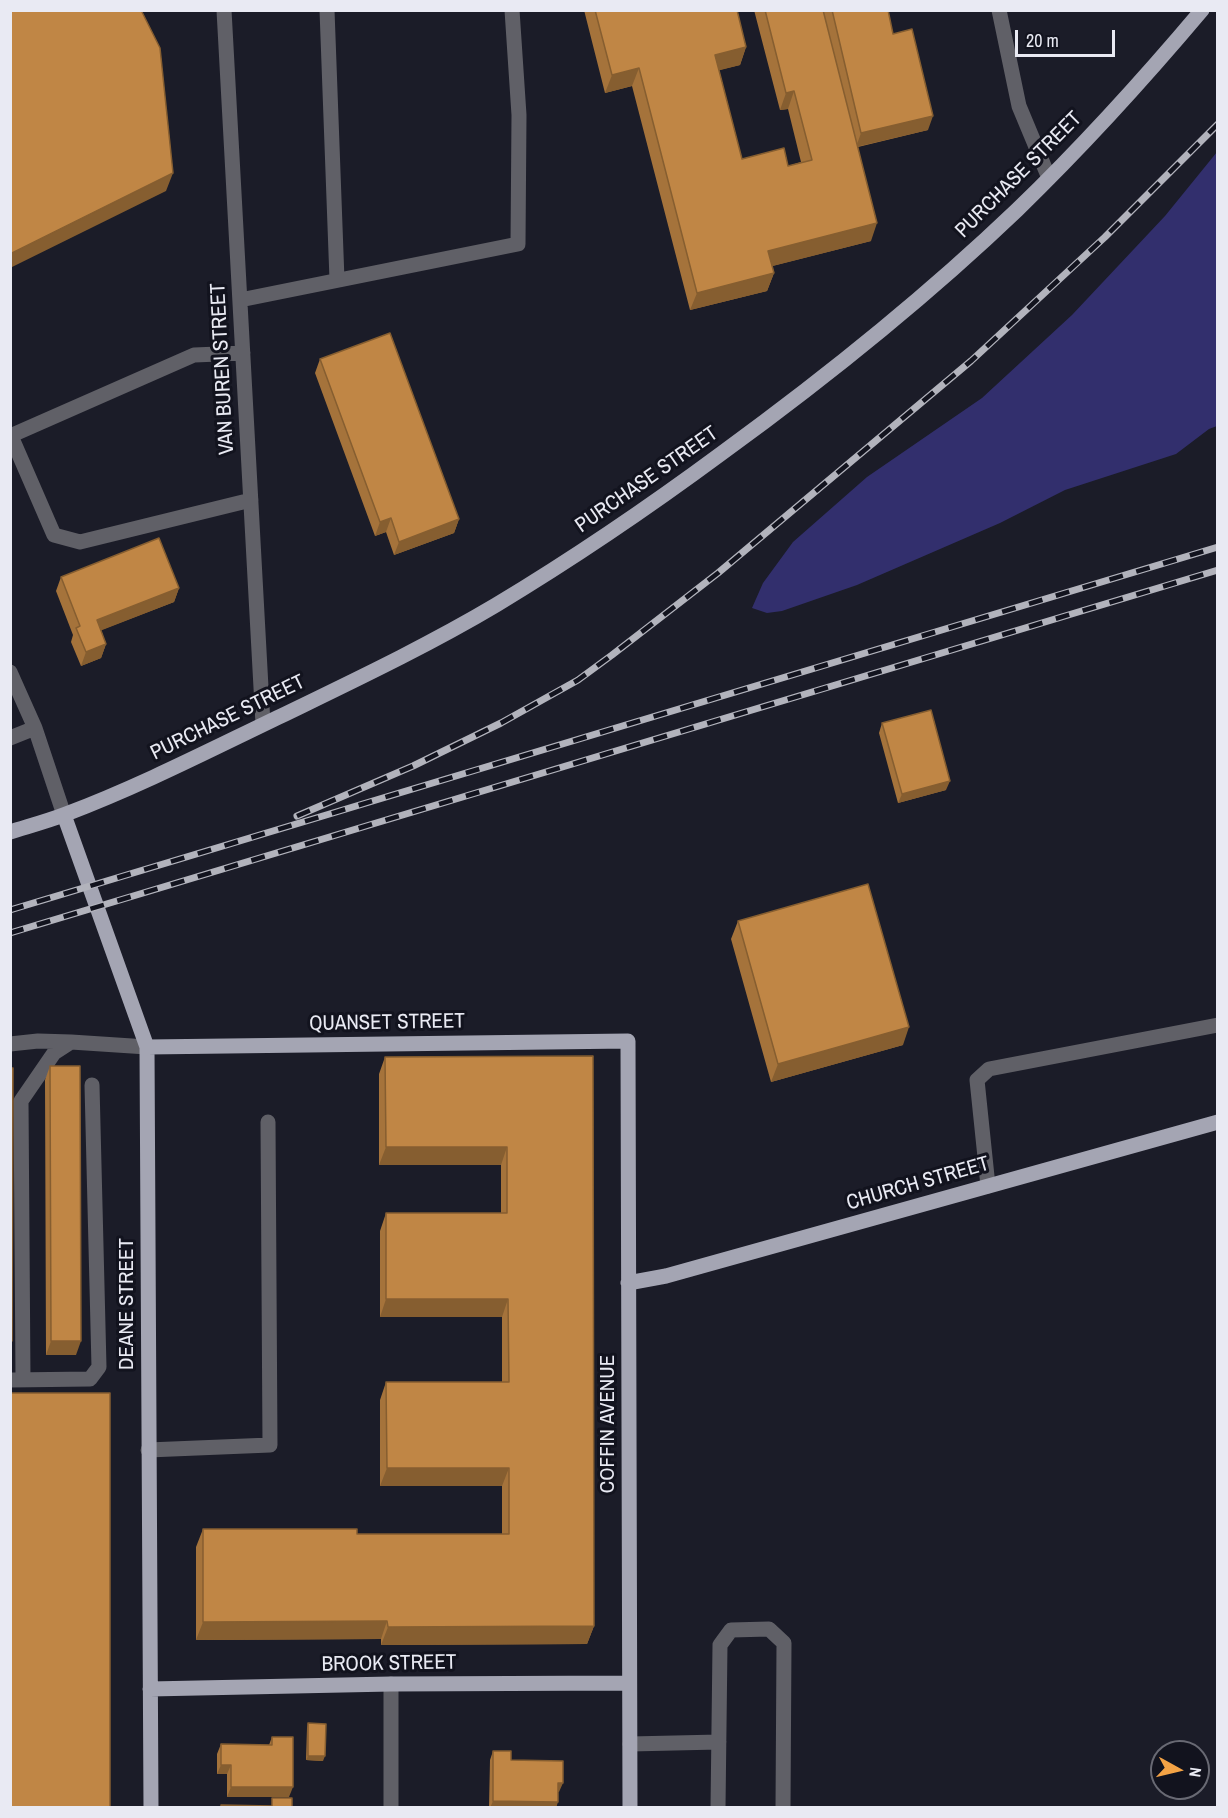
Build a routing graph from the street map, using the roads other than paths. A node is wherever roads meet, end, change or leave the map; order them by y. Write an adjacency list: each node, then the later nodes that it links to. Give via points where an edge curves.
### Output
1 (224, 10): 8 (street, VAN BUREN STREET)
2 (327, 10): 7 (street)
3 (512, 10): 7 (street, via 519,115 518,244)
4 (999, 10): 6 (street, via 1019,106)
5 (1202, 10): 6 (main road, PURCHASE STREET)
6 (1049, 178): 13 (main road, PURCHASE STREET, via 957,266 830,372 628,520 494,606)
7 (337, 280): 8 (street)
8 (240, 300): 9 (street, VAN BUREN STREET)
9 (243, 353): 10 (street, via 194,355); 11 (street, VAN BUREN STREET)
10 (11, 436): 11 (street, via 54,535 80,542)
11 (251, 500): 13 (street, VAN BUREN STREET)
12 (10, 672): 14 (street)
13 (263, 724): 16 (main road, PURCHASE STREET)
14 (35, 728): 15 (street); 16 (street)
15 (10, 738)
16 (64, 815): 17 (main road, PURCHASE STREET); 22 (main road, DEANE STREET)
17 (10, 832)
18 (1218, 1025): 26 (street, via 989,1069 977,1080)
19 (628, 1041): 22 (main road, QUANSET STREET); 27 (main road, COFFIN AVENUE)
20 (71, 1042): 21 (street); 22 (street); 28 (street, via 54,1053 21,1101)
21 (10, 1044)
22 (147, 1047): 29 (main road, DEANE STREET)
23 (92, 1085): 28 (street, via 99,1367 90,1379)
24 (268, 1122): 29 (street, via 270,1445)
25 (1218, 1122): 26 (main road, CHURCH STREET)
26 (988, 1186): 27 (main road, CHURCH STREET, via 666,1276)
27 (628, 1283): 30 (main road, COFFIN AVENUE)
28 (16, 1379)
29 (148, 1450): 32 (main road, DEANE STREET)
30 (629, 1683): 31 (main road, BROOK STREET); 34 (main road, COFFIN AVENUE)
31 (391, 1684): 32 (main road, BROOK STREET); 36 (street)
32 (150, 1689): 35 (main road, DEANE STREET)
33 (719, 1742): 34 (street); 38 (street); 39 (street, via 720,1645 731,1630 769,1629 784,1642)
34 (630, 1744): 37 (main road, COFFIN AVENUE)
35 (151, 1808)
36 (391, 1808)
37 (630, 1808)
38 (718, 1808)
39 (783, 1808)

